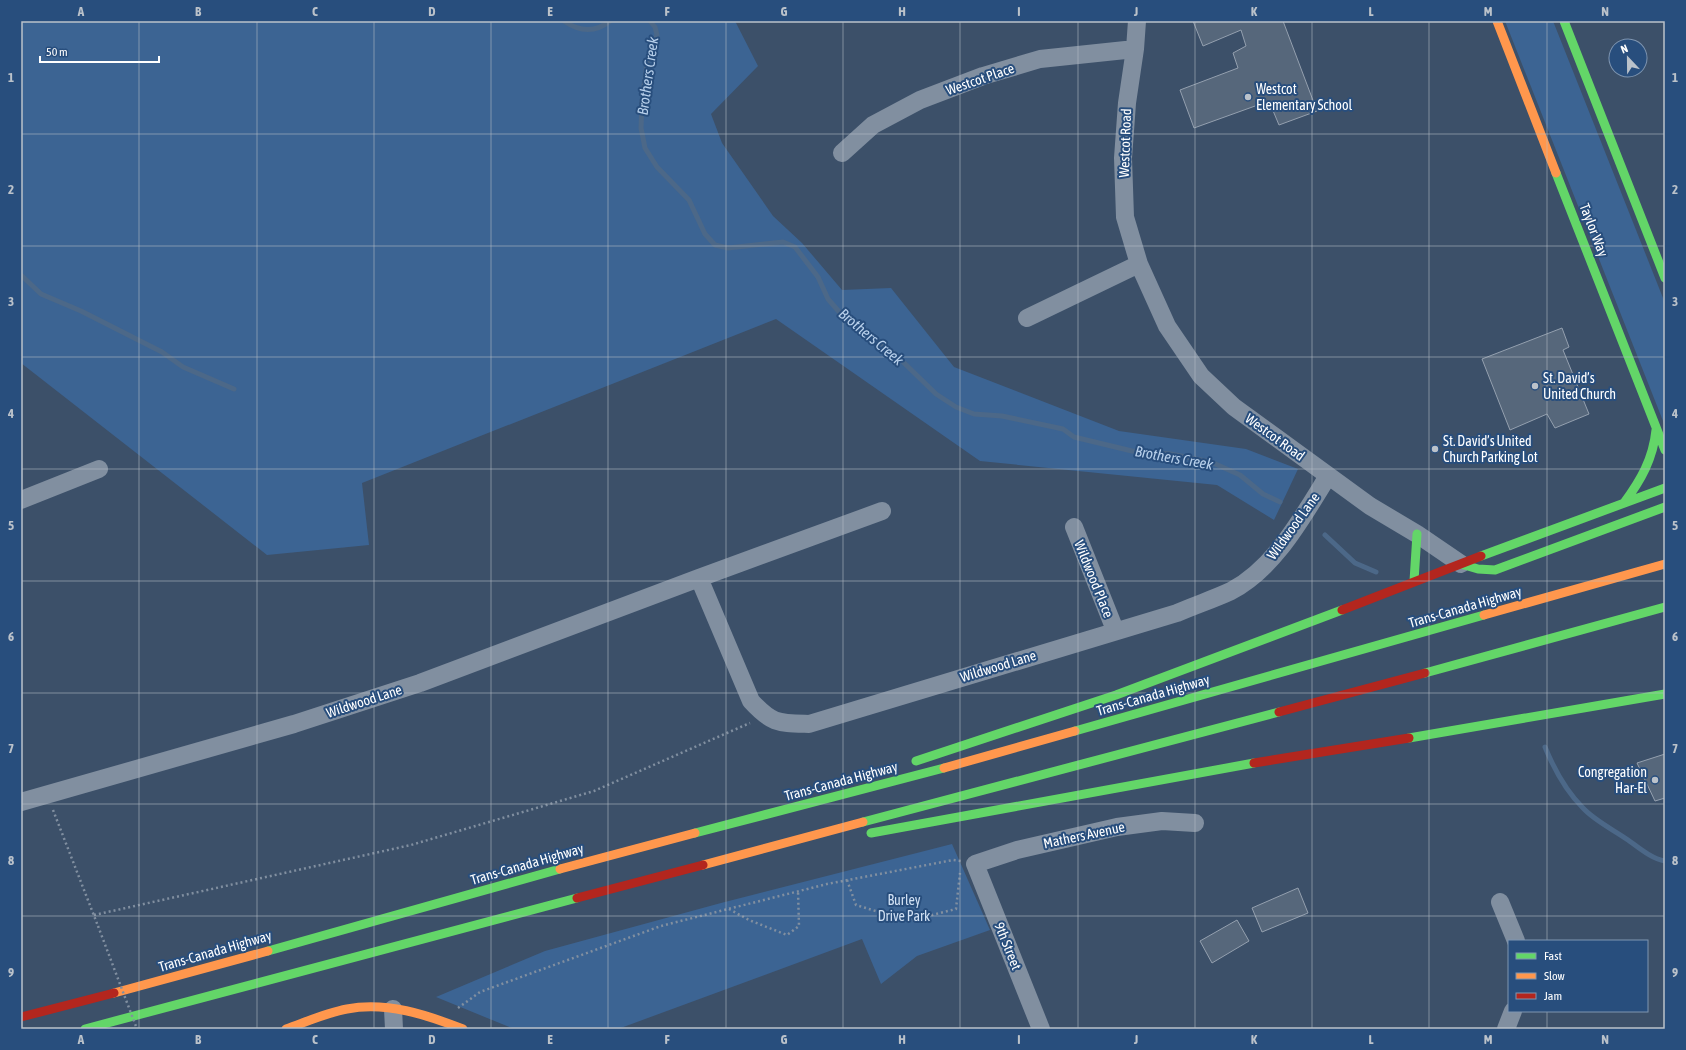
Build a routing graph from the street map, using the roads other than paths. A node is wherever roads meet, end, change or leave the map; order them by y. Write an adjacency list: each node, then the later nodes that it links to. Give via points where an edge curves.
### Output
1 (1137, 21): 4 (street, Westcot Road)
2 (1496, 21): 9 (main road, Taylor Way)
3 (1564, 21): 7 (main road)
4 (1135, 49): 5 (street, Westcot Place, via 1040,59 983,76 920,100 880,122); 6 (street, Westcot Road, via 1127,103 1123,158 1125,217)
5 (842, 153)
6 (1139, 264): 8 (street); 12 (street, Westcot Road, via 1167,326 1201,376 1234,407)
7 (1665, 278)
8 (1027, 318)
9 (1656, 430): 10 (main road, Taylor Way); 15 (main road, via 1655,447 1649,465)
10 (1665, 450)
11 (99, 469): 14 (street)
12 (1328, 476): 19 (street, Westcot Road, via 1370,506); 25 (street, Wildwood Lane, via 1291,534 1264,567 1232,590 1177,613)
13 (1665, 488): 15 (main road)
14 (21, 500)
15 (1624, 502): 20 (main road)
16 (1665, 507): 20 (main road, via 1495,570 1475,570)
17 (882, 511): 22 (street, Wildwood Lane)
18 (1074, 527): 25 (street, Wildwood Place)
19 (1417, 534): 20 (street, Westcot Road); 23 (main road)
20 (1461, 564): 23 (main road)
21 (1662, 565): 35 (main road, Trans-Canada Highway, via 934,771)
22 (700, 578): 25 (street, Wildwood Lane, via 751,701 765,717 783,723 809,724); 31 (street, Wildwood Lane, via 420,683 294,724)
23 (1414, 582): 29 (main road, via 1130,690)
24 (1665, 607): 36 (main road)
25 (1115, 630)
26 (1665, 689): 28 (main road)
27 (1665, 694): 28 (main road)
28 (1612, 704): 33 (main road, via 1495,726 1177,776)
29 (908, 763)
30 (825, 789): 35 (main road)
31 (21, 802)
32 (1195, 823): 37 (street, Mathers Avenue, via 1162,821 1117,827)
33 (862, 835)
34 (838, 838): 36 (main road)
35 (629, 850): 42 (main road, Trans-Canada Highway, via 91,1000)
36 (759, 851): 43 (main road)
37 (968, 862): 47 (street, 9th Street)
38 (1500, 902): 39 (street)
39 (1516, 940)
40 (393, 1009): 44 (main road, via 368,1006 344,1010); 45 (street); 46 (main road, via 441,1020)
41 (1513, 1012): 48 (street)
42 (21, 1017)
43 (84, 1029)
44 (286, 1029)
45 (394, 1029)
46 (463, 1029)
47 (1041, 1029)
48 (1506, 1029)

